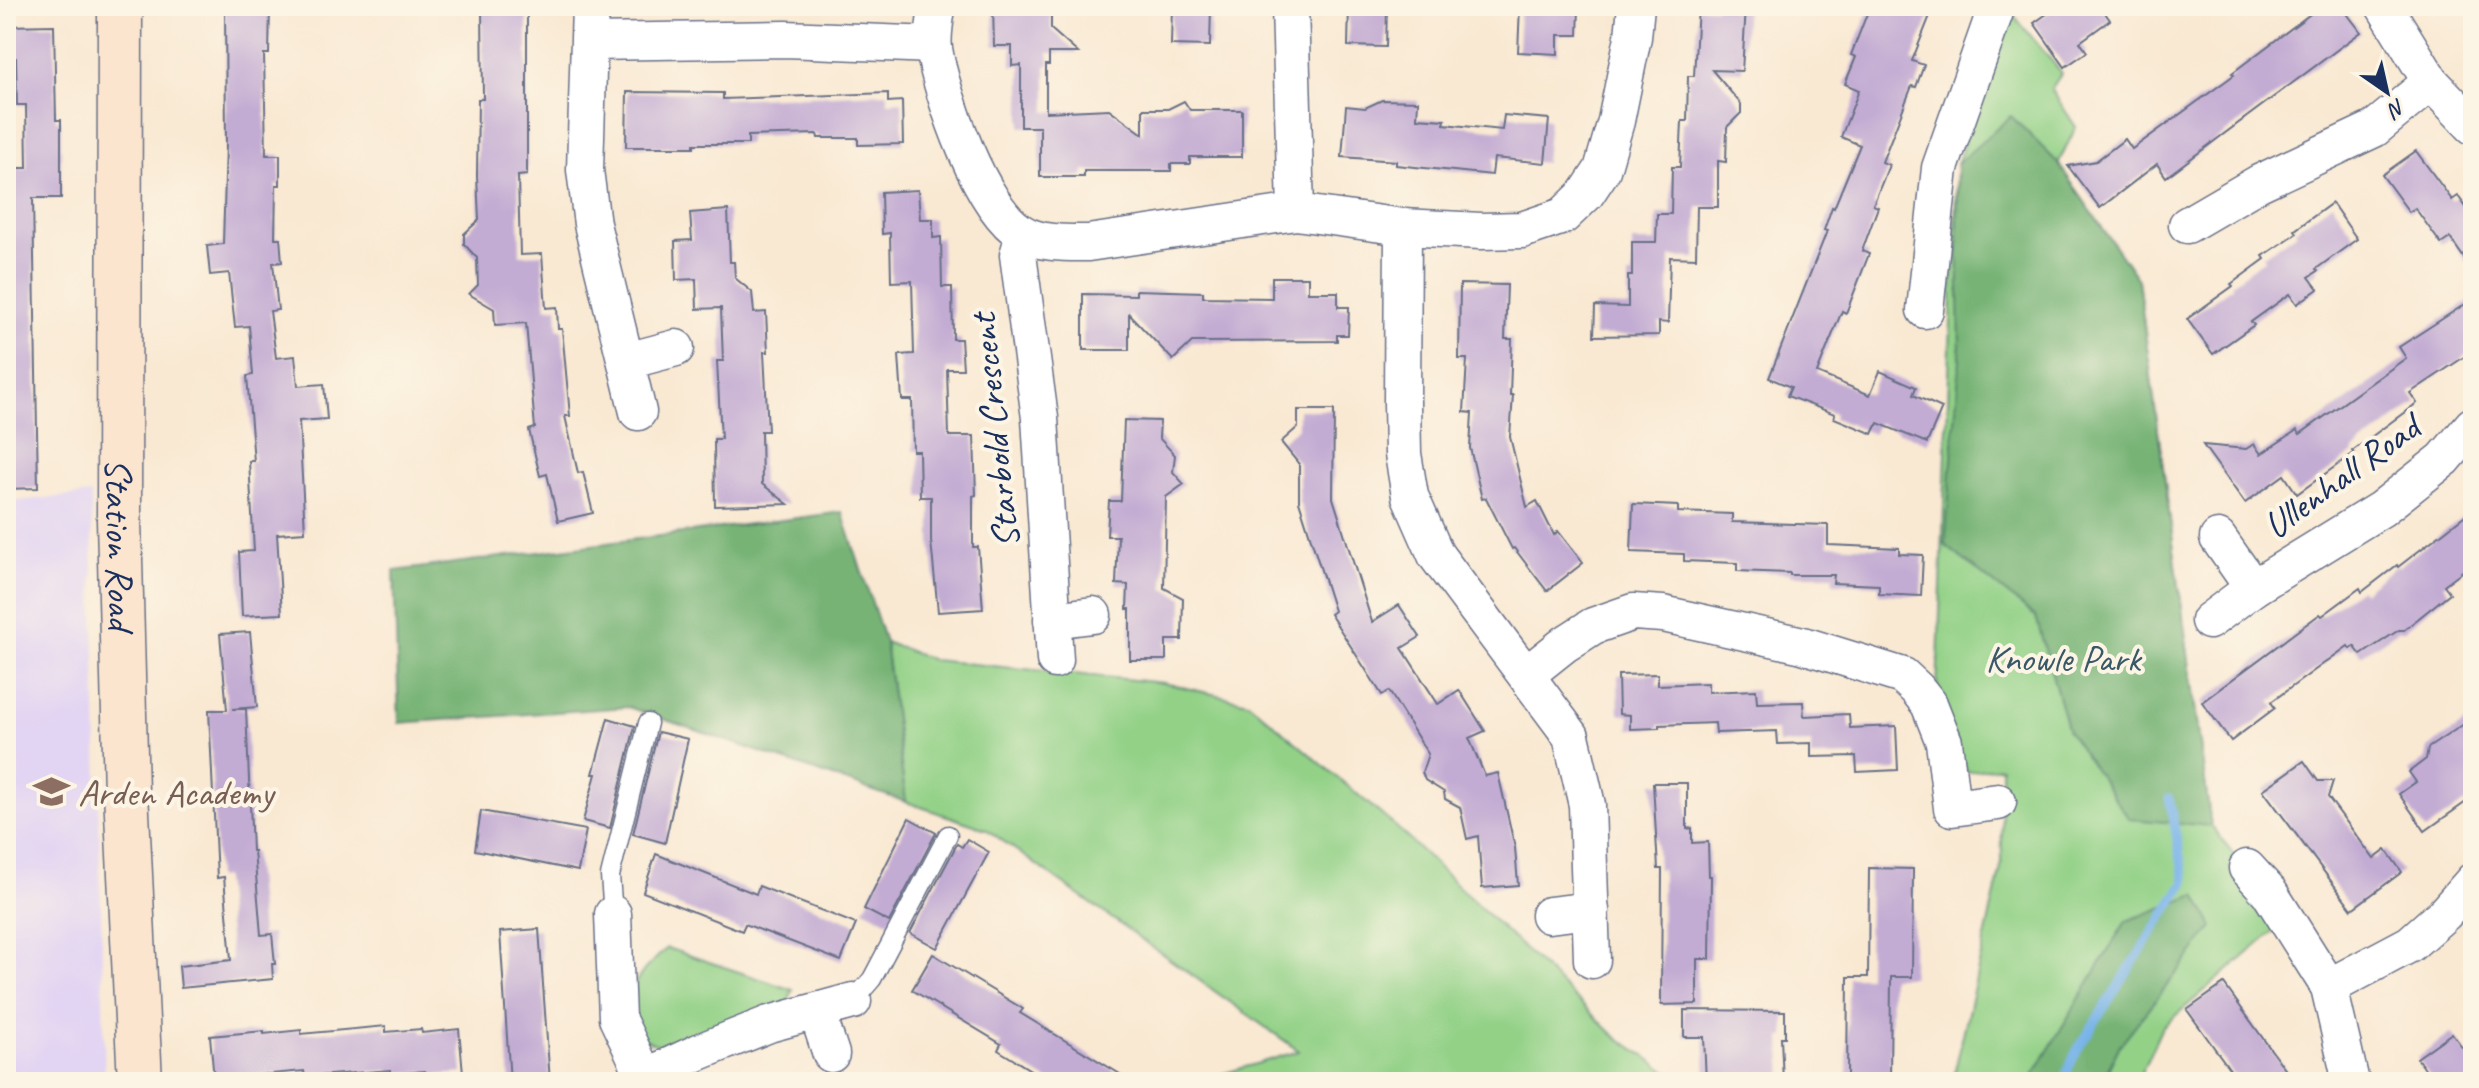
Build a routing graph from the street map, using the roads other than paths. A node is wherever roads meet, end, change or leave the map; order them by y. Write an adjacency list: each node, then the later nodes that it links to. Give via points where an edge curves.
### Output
1 (120, 6): 42 (main road, Station Road, via 119,520)
2 (590, 6): 8 (street)
3 (937, 6): 9 (street)
4 (1290, 6): 12 (street)
5 (1636, 6): 14 (street, via 1602,170 1571,209 1522,230)
6 (1997, 6): 16 (street, via 1940,168)
7 (2384, 6): 10 (street)
8 (590, 42): 9 (street, via 786,39); 18 (street, via 585,170 592,224)
9 (933, 45): 15 (street, via 966,150 991,199)
10 (2431, 82): 11 (street); 13 (street, via 2374,129 2259,183)
11 (2473, 126)
12 (1296, 212): 14 (street); 15 (street, via 1088,243)
13 (2187, 225)
14 (1403, 227): 27 (street, via 1402,416 1410,496 1436,555)
15 (1024, 235): 24 (street, Starbold Crescent, via 1018,255 1040,418)
16 (1925, 310)
17 (676, 348): 18 (street)
18 (627, 361): 19 (street)
19 (638, 412)
20 (2473, 425): 22 (street, Ullenhall Road, via 2444,459 2381,509)
21 (2218, 538): 22 (street, Ullenhall Road)
22 (2253, 588): 25 (street, Ullenhall Road)
23 (1093, 615): 24 (street)
24 (1052, 620): 26 (street, Starbold Crescent)
25 (2209, 621)
26 (1055, 660)
27 (1526, 675): 29 (street, via 1593,626 1633,612 1803,645 1903,676 1929,704 1944,742 1952,808); 33 (street, via 1571,736 1587,805)
28 (648, 723): 34 (lane, via 610,876)
29 (1998, 802)
30 (948, 835): 38 (lane, via 872,979)
31 (2247, 868): 37 (street, via 2269,892)
32 (2473, 881): 37 (street, via 2410,944)
33 (1591, 910): 35 (street); 36 (street)
34 (613, 914): 41 (street, via 617,1018)
35 (1549, 915)
36 (1592, 960)
37 (2329, 987): 43 (street)
38 (853, 1001): 39 (street)
39 (817, 1012): 40 (street); 41 (street, via 769,1024)
40 (831, 1054)
41 (640, 1080)
42 (140, 1082)
43 (2351, 1082)

